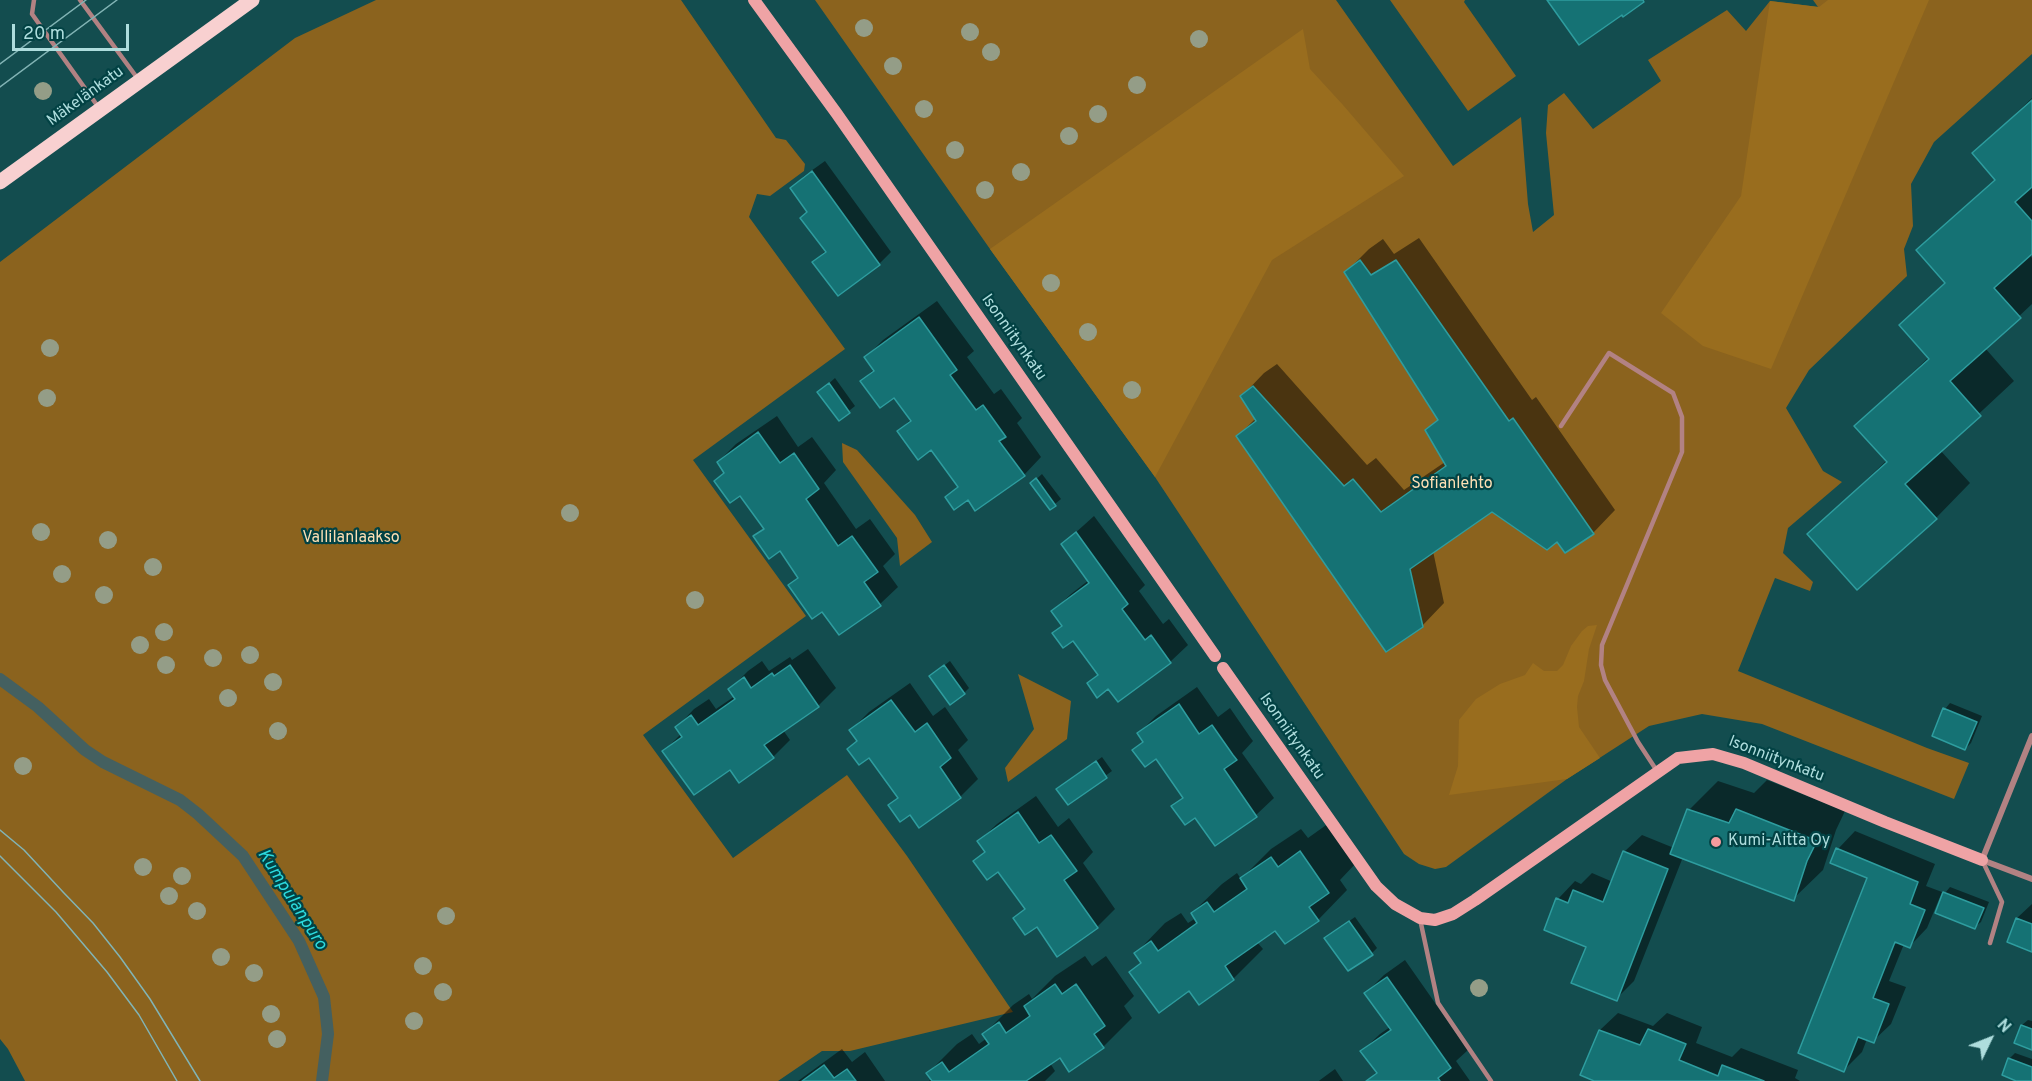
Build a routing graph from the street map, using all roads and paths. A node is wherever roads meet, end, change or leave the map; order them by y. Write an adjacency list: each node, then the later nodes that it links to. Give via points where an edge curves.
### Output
1 (34, 0): 6 (lane, via 32,14)
2 (80, 0): 5 (lane)
3 (252, 0): 5 (main road, Mäkelänkatu)
4 (754, 0): 9 (street, Isonniitynkatu)
5 (139, 81): 6 (main road, Mäkelänkatu)
6 (100, 109): 7 (main road, Mäkelänkatu)
7 (0, 182)
8 (1561, 426): 12 (lane, via 1609,353 1673,393 1682,417 1682,452 1602,645 1600,665)
9 (1215, 656): 10 (street, Isonniitynkatu)
10 (1224, 668): 15 (street, Isonniitynkatu, via 1376,886 1395,904)
11 (2032, 736): 13 (street)
12 (1657, 771): 13 (street, Isonniitynkatu, via 1678,758 1713,754 1744,762); 15 (street, Isonniitynkatu, via 1453,914 1435,920)
13 (1983, 860): 14 (street, Isonniitynkatu); 16 (lane, via 2002,902)
14 (2032, 879)
15 (1420, 918): 17 (lane, via 1438,1003)
16 (1990, 943)
17 (1491, 1081)

